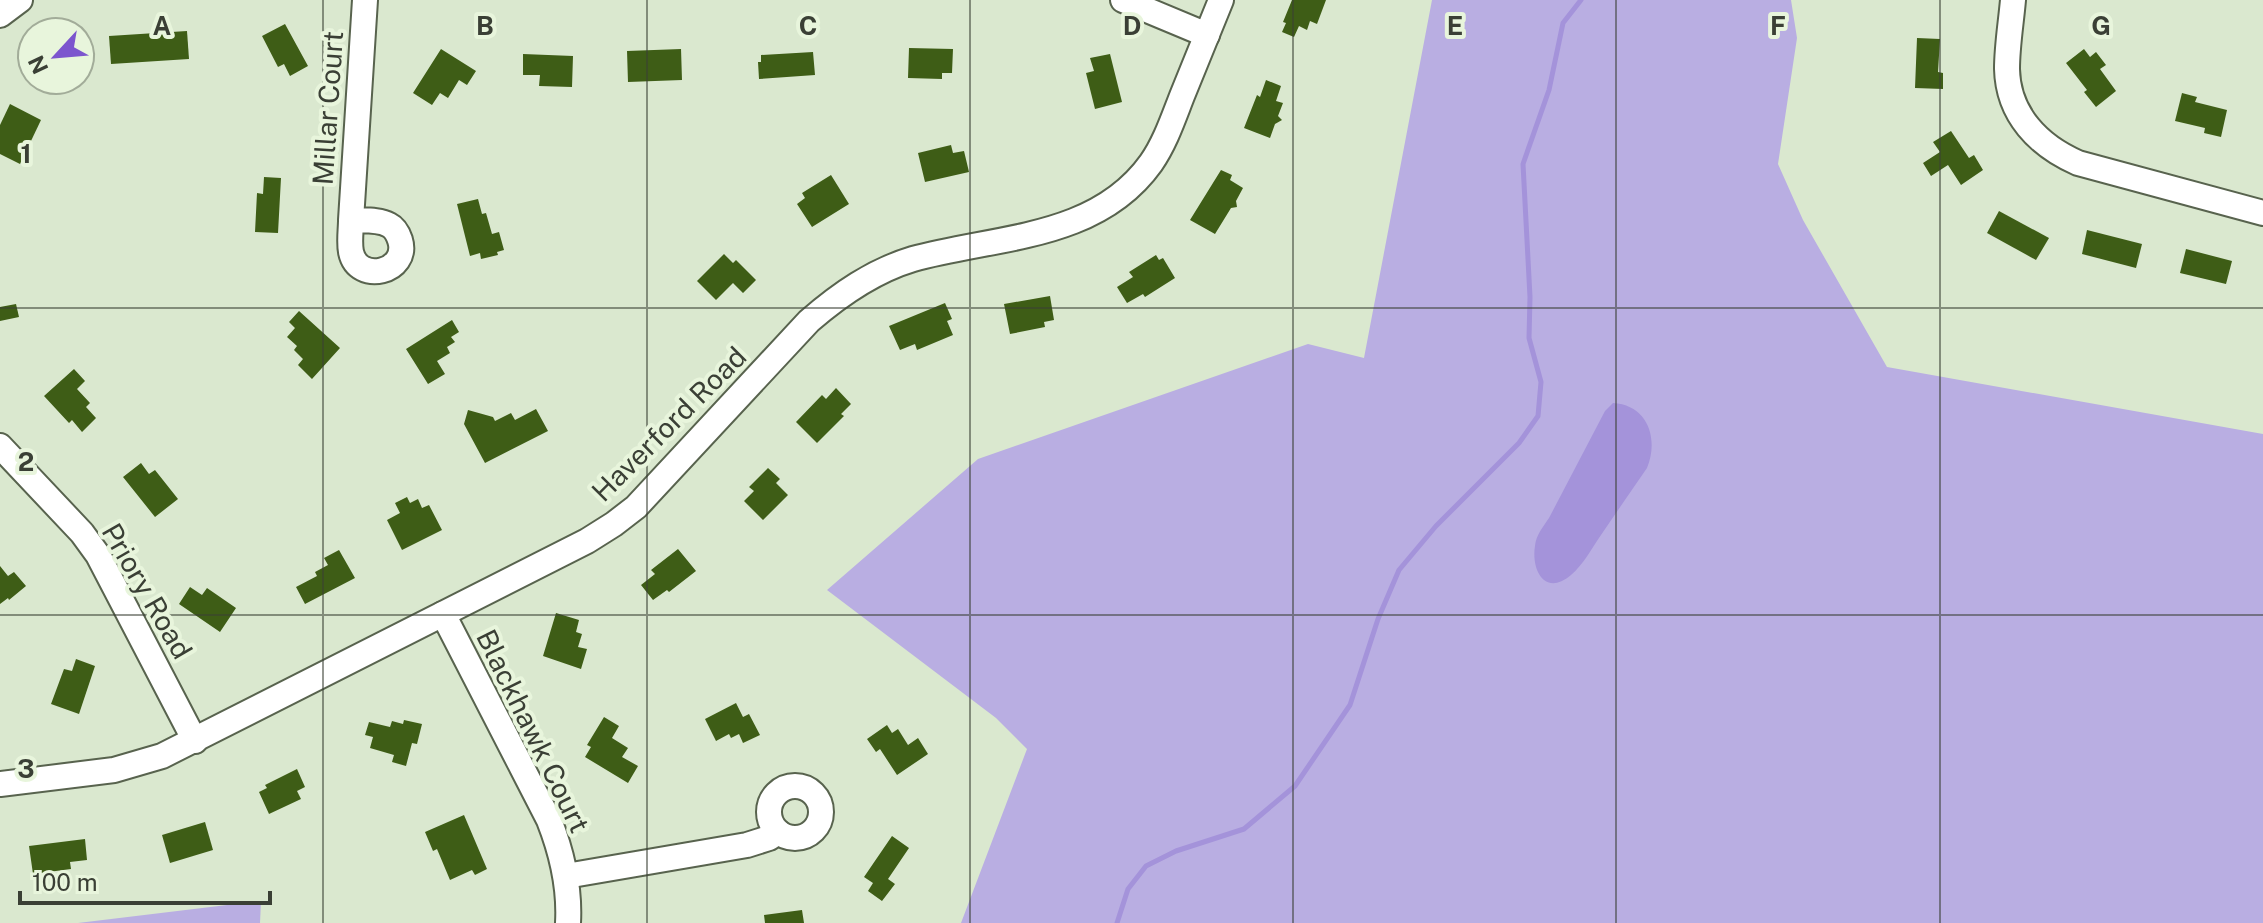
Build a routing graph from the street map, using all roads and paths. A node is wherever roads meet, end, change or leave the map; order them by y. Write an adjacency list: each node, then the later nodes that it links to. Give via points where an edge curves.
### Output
1 (20, 0): 6 (street)
2 (365, 0): 9 (street, Millar Court)
3 (1123, 0): 7 (street)
4 (1221, 0): 7 (street, Haverford Road)
5 (2013, 0): 8 (street, via 2010,90 2016,109 2041,143 2078,163)
6 (0, 15)
7 (1207, 35): 11 (street, Haverford Road, via 1151,163 1112,202 1062,227 913,259 857,284 809,321 625,516)
8 (2263, 213)
9 (351, 220)
10 (0, 446): 12 (street, Priory Road, via 98,555)
11 (443, 614): 12 (street, Haverford Road); 15 (street, Blackhawk Court, via 549,820)
12 (195, 741): 13 (street, Haverford Road, via 132,766)
13 (0, 784)
14 (778, 832): 15 (street, via 747,845)
15 (566, 876): 16 (street, Blackhawk Court)
16 (568, 923)

